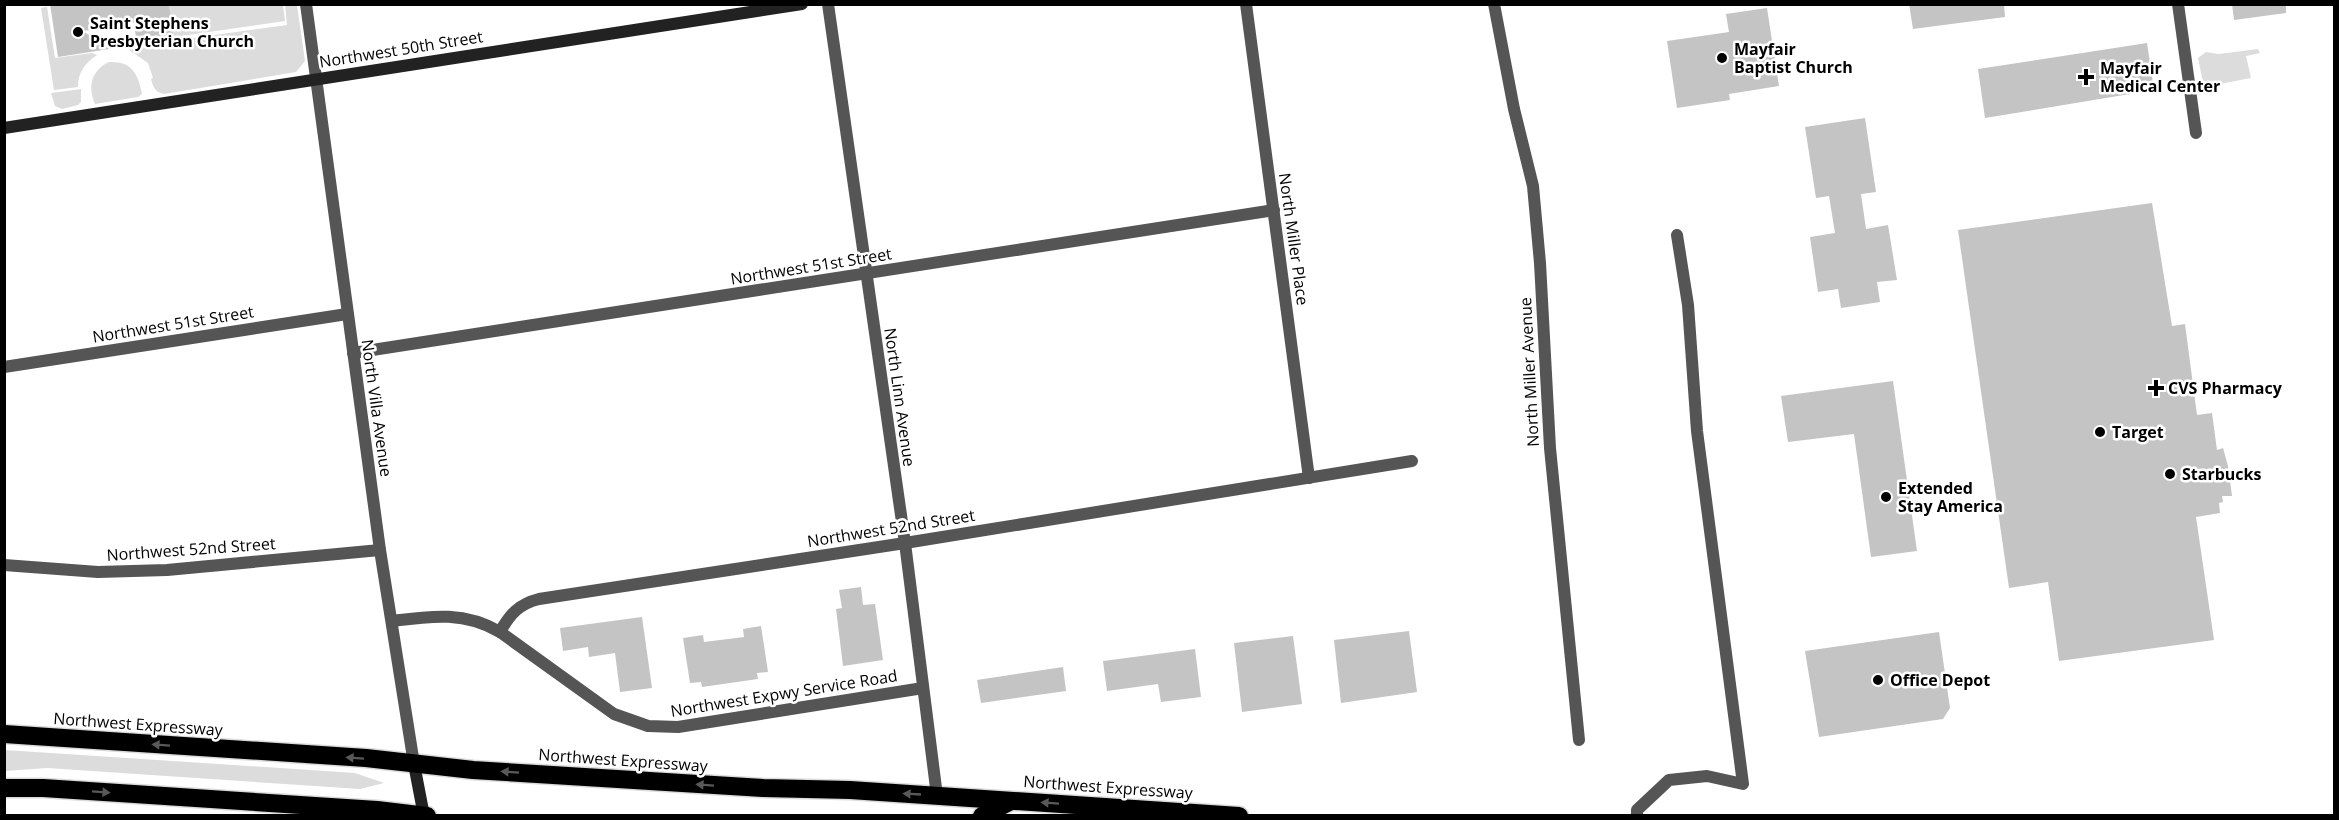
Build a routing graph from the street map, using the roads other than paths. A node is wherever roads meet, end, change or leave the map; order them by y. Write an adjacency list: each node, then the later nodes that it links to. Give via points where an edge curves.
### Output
1 (306, 4): 7 (street, North Villa Avenue)
2 (802, 4): 7 (street, Northwest 50th Street)
3 (828, 4): 12 (street, North Linn Avenue)
4 (1246, 4): 10 (street, North Miller Place)
5 (1494, 4): 25 (street, North Miller Avenue, via 1533,186 1550,448)
6 (2178, 4): 9 (street)
7 (316, 79): 8 (street, Northwest 50th Street); 13 (street, North Villa Avenue)
8 (4, 128)
9 (2196, 133)
10 (1274, 210): 12 (street, Northwest 51st Street); 17 (street, North Miller Place)
11 (1677, 235): 33 (street, via 1688,305 1697,431 1743,784 1707,776 1669,780 1637,810)
12 (865, 274): 14 (street, Northwest 51st Street); 18 (street, North Linn Avenue)
13 (347, 314): 14 (street, North Villa Avenue); 15 (street, Northwest 51st Street)
14 (352, 353): 19 (street, North Villa Avenue)
15 (4, 367)
16 (1412, 461): 17 (street, Northwest 52nd Street)
17 (1309, 478): 18 (street, Northwest 52nd Street)
18 (905, 543): 22 (street, Northwest 52nd Street, via 539,599 516,609); 23 (street, North Linn Avenue)
19 (380, 549): 20 (street, Northwest 52nd Street, via 167,570 98,572); 21 (street, North Villa Avenue)
20 (4, 566)
21 (392, 621): 22 (street, via 460,616); 26 (street, North Villa Avenue)
22 (500, 632): 23 (street, Northwest Expwy Service Road, via 614,714 655,727 678,727)
23 (923, 688): 28 (street, North Linn Avenue)
24 (4, 734): 26 (highway, Northwest Expressway, one-way to 24)
25 (1579, 740)
26 (414, 764): 28 (highway, Northwest Expressway, one-way to 26); 30 (street, North Villa Avenue)
27 (4, 788): 30 (highway, one-way to 30)
28 (937, 796): 29 (highway, Northwest Expressway)
29 (1012, 801): 31 (highway); 32 (highway, Northwest Expressway, one-way to 29)
30 (425, 815)
31 (982, 816)
32 (1239, 816)
33 (1637, 816)

